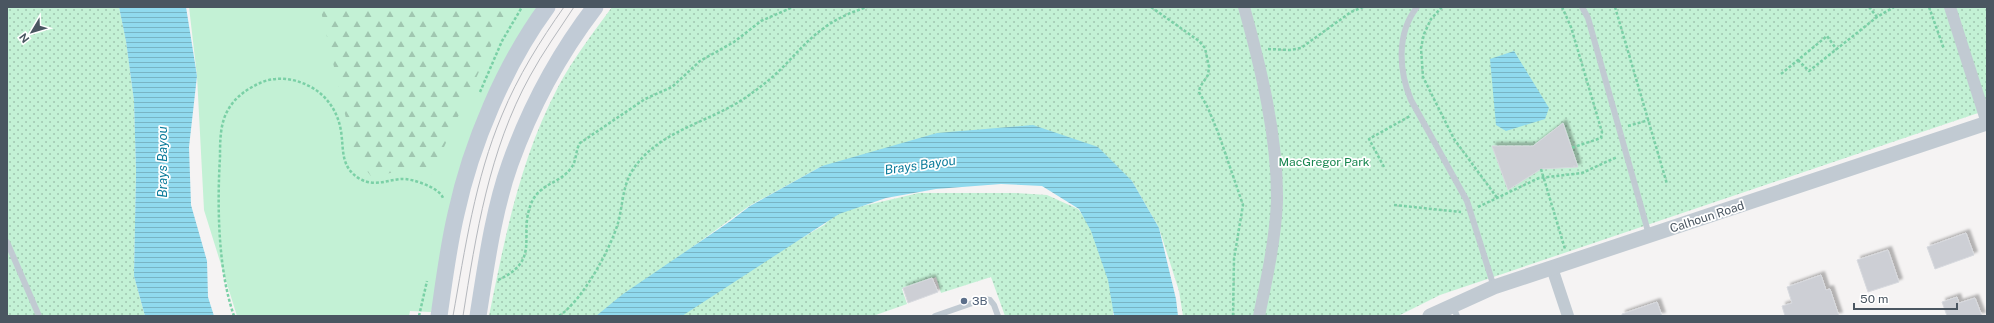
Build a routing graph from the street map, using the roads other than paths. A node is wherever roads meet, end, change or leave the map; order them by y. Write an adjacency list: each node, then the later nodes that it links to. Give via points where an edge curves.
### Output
1 (548, 7): 13 (main road, via 508,70 469,163 456,214)
2 (595, 7): 15 (main road, via 552,72 532,109 512,158 496,215)
3 (1244, 7): 18 (street, via 1255,48 1273,142 1276,184 1275,230)
4 (1418, 7): 11 (lane, via 1406,28 1401,50 1405,84 1467,201)
5 (1582, 7): 8 (lane, via 1588,18)
6 (1950, 7): 7 (street)
7 (1987, 123): 8 (street, Calhoun Road)
8 (1650, 236): 10 (street, Calhoun Road)
9 (7, 242): 14 (lane)
10 (1552, 268): 11 (street, Calhoun Road); 20 (street)
11 (1494, 288): 12 (street, Calhoun Road)
12 (1455, 311): 19 (street, Calhoun Road)
13 (439, 314)
14 (39, 316)
15 (478, 316)
16 (935, 316): 17 (lane, via 984,299 990,300)
17 (998, 316)
18 (1259, 316)
19 (1430, 316)
20 (1568, 316)

